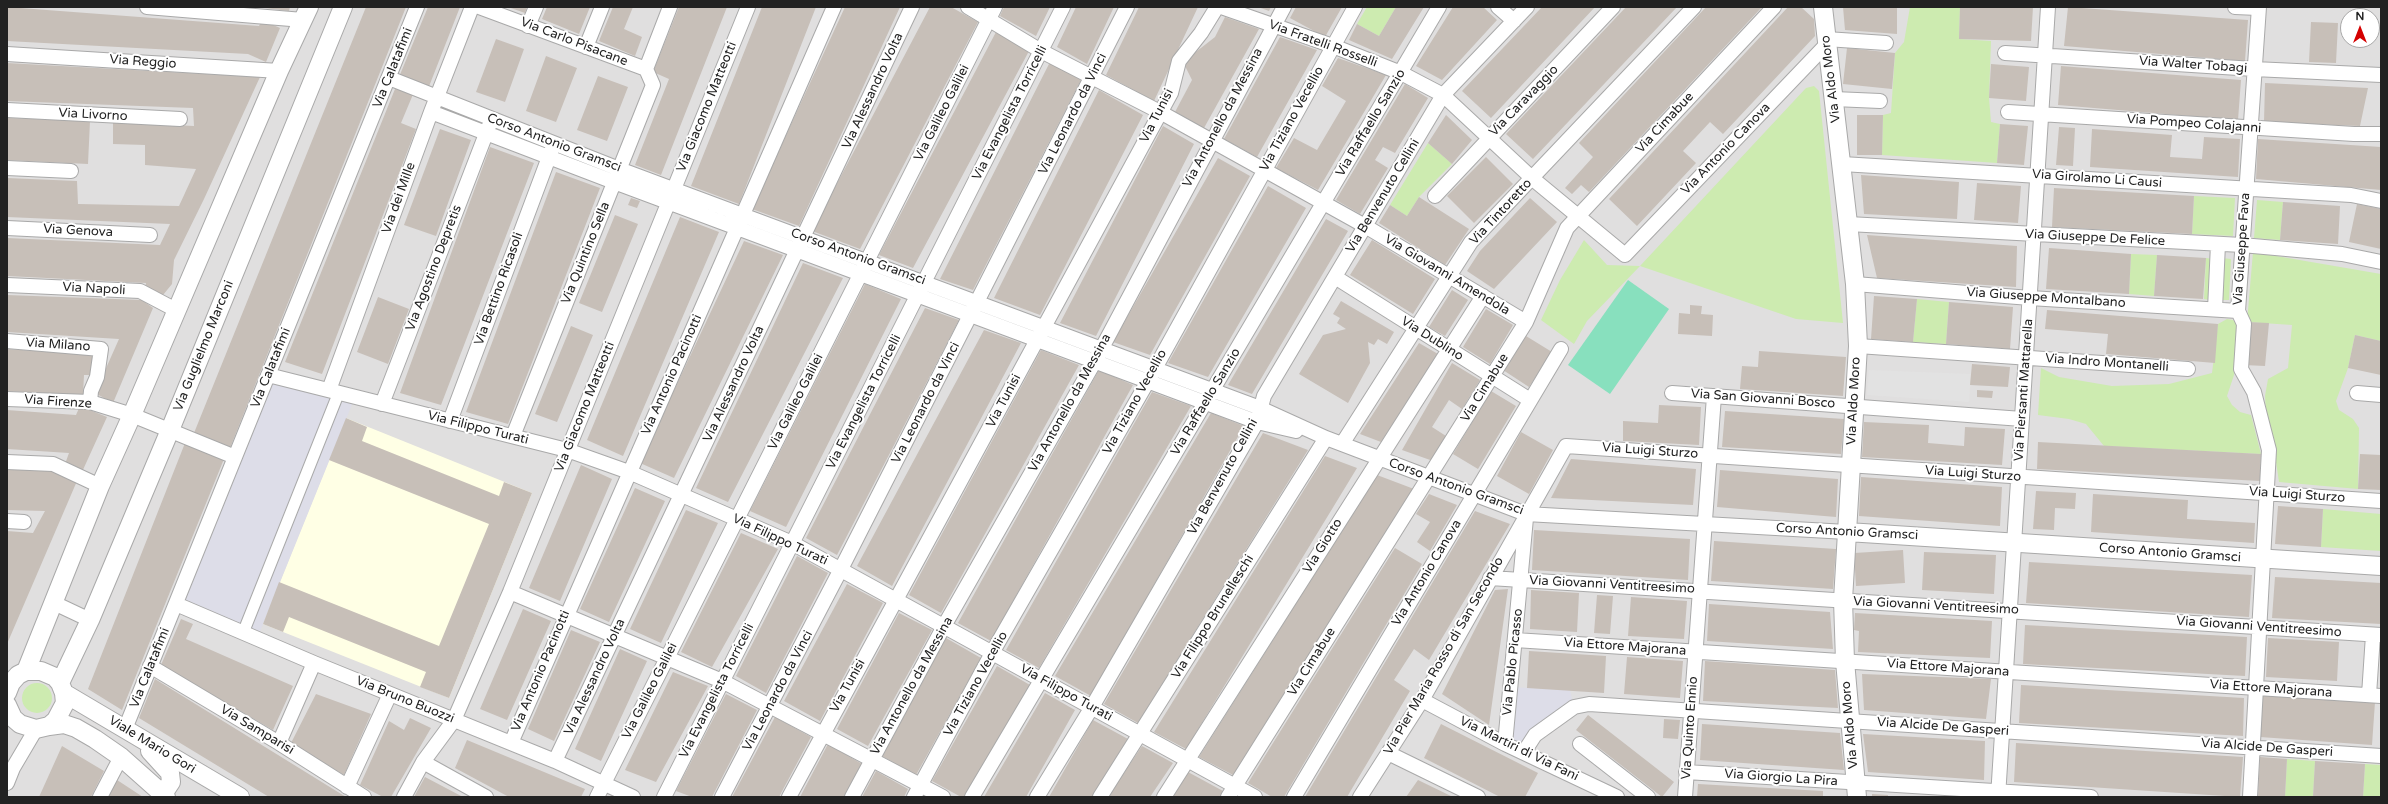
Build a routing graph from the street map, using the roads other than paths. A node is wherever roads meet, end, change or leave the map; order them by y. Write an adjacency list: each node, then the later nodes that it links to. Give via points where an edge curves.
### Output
1 (147, 7): 30 (street)
2 (343, 7): 143 (street, Via Guglielmo Marconi)
3 (417, 7): 47 (street, Via Calatafimi)
4 (472, 7): 50 (street, Via dei Mille)
5 (479, 7): 32 (street, Via Carlo Pisacane)
6 (536, 7): 32 (street)
7 (602, 7): 37 (street)
8 (670, 7): 42 (street)
9 (748, 7): 75 (street, Via Giacomo Matteotti)
10 (834, 7): 81 (street, Via Antonio Pacinotti)
11 (912, 7): 89 (street, Via Alessandro Volta)
12 (968, 7): 29 (street, Via Giovanni Amendola)
13 (1064, 7): 38 (street, Via Evangelista Torricelli)
14 (1127, 7): 48 (street, Via Leonardo da Vinci)
15 (1217, 7): 55 (street, Via Tunisi, via 1201,34 1179,61 1171,93)
16 (1221, 7): 33 (street, Via Fratelli Rosselli)
17 (1284, 7): 33 (street, Via Antonello da Messina)
18 (1355, 7): 36 (street, Via Tiziano Vecellio)
19 (1440, 7): 45 (street, Via Raffaello Sanzio)
20 (1498, 7): 31 (street)
21 (1527, 7): 31 (street, Via Benvenuto Cellini)
22 (1613, 7): 63 (street, Via Caravaggio)
23 (1694, 7): 73 (street, Via Tintoretto)
24 (1774, 7): 82 (street, Via Cimabue)
25 (1823, 7): 34 (street, Via Aldo Moro)
26 (2048, 7): 41 (street, Via Piersanti Mattarella)
27 (2236, 7): 28 (street)
28 (2258, 8): 43 (street, Via Giuseppe Fava)
29 (992, 13): 38 (street, Via Giovanni Amendola); 94 (street, Via Galileo Galilei)
30 (306, 14): 44 (street)
31 (1514, 21): 49 (street, Via Benvenuto Cellini)
32 (528, 26): 37 (street, Via Carlo Pisacane)
33 (1273, 26): 36 (street, Via Fratelli Rosselli); 64 (street, Via Antonello da Messina)
34 (1827, 41): 35 (street); 51 (street, Via Aldo Moro); 93 (street, Via Antonio Canova)
35 (1886, 43)
36 (1333, 46): 45 (street, Via Fratelli Rosselli); 71 (street, Via Tiziano Vecellio)
37 (586, 47): 42 (street, Via Carlo Pisacane)
38 (1041, 51): 48 (street, Via Giovanni Amendola); 99 (street, Via Evangelista Torricelli)
39 (2005, 53): 41 (street, Via Walter Tobagi)
40 (7, 54): 44 (street, Via Reggio)
41 (2045, 56): 43 (street, Via Walter Tobagi); 57 (street, Via Piersanti Mattarella)
42 (646, 69): 69 (street, Via Quintino Sella, via 653,85)
43 (2254, 69): 46 (street, Via Walter Tobagi); 60 (street, Via Giuseppe Fava)
44 (279, 71): 107 (street)
45 (1401, 73): 49 (street, Via Fratelli Rosselli); 80 (street, Via Raffaello Sanzio)
46 (2381, 75)
47 (388, 78): 50 (street, Corso Antonio Gramsci); 123 (street, Via Calatafimi)
48 (1091, 78): 55 (street, Via Giovanni Amendola); 105 (street, Via Leonardo da Vinci)
49 (1443, 95): 63 (street, Via Fratelli Rosselli); 84 (street, Via Benvenuto Cellini)
50 (436, 98): 54 (street, Via dei Mille); 59 (street, Corso Antonio Gramsci)
51 (1834, 99): 52 (street); 67 (street, Via Aldo Moro)
52 (1880, 101)
53 (7, 110): 58 (street, Via Livorno)
54 (431, 112): 61 (street, Corso Antonio Gramsci); 127 (street, Via dei Mille)
55 (1160, 112): 64 (street, Via Giovanni Amendola); 111 (street, Via Tunisi)
56 (2008, 112): 57 (street, Via Pompeo Colajanni)
57 (2042, 115): 60 (street, Via Pompeo Colajanni); 72 (street, Via Piersanti Mattarella)
58 (180, 119)
59 (491, 119): 61 (street, Via Agostino Depretis); 65 (street, Corso Antonio Gramsci)
60 (2250, 128): 62 (street, Via Pompeo Colajanni); 76 (street, Via Giuseppe Fava)
61 (486, 133): 66 (street, Corso Antonio Gramsci); 136 (street, Via Agostino Depretis)
62 (2381, 134)
63 (1489, 137): 73 (street, Via Fratelli Rosselli); 77 (street, Via Caravaggio)
64 (1211, 140): 71 (street, Via Giovanni Amendola); 116 (street, Via Antonello da Messina)
65 (554, 144): 66 (street, Via Bettino Ricasoli); 69 (street, Corso Antonio Gramsci)
66 (549, 157): 74 (street, Corso Antonio Gramsci); 141 (street, Via Bettino Ricasoli)
67 (1842, 164): 72 (street, Via Girolamo Li Causi); 83 (street, Via Aldo Moro)
68 (7, 168): 70 (street)
69 (619, 168): 74 (street, Via Quintino Sella); 75 (street, Corso Antonio Gramsci)
70 (71, 171)
71 (1263, 171): 80 (street, Via Giovanni Amendola); 121 (street, Via Tiziano Vecellio)
72 (2038, 176): 76 (street, Via Girolamo Li Causi); 88 (street, Via Piersanti Mattarella)
73 (1533, 179): 82 (street, Via Fratelli Rosselli); 97 (street, Via Tintoretto, via 1471,242)
74 (614, 182): 79 (street, Corso Antonio Gramsci); 144 (street, Via Quintino Sella)
75 (674, 189): 79 (street, Via Giacomo Matteotti); 81 (street, Corso Antonio Gramsci)
76 (2246, 189): 78 (street, Via Girolamo Li Causi, via 2351,195); 91 (street, Via Giuseppe Fava)
77 (1435, 196)
78 (2381, 201)
79 (668, 202): 86 (street, Corso Antonio Gramsci); 148 (street, Via Giacomo Matteotti)
80 (1324, 203): 84 (street, Via Giovanni Amendola); 126 (street, Via Raffaello Sanzio)
81 (743, 214): 86 (street, Via Antonio Pacinotti); 89 (street, Corso Antonio Gramsci)
82 (1578, 217): 93 (street, Via Fratelli Rosselli); 110 (street, Via Cimabue, via 1567,228)
83 (1848, 224): 88 (street, Via Giuseppe De Felice); 100 (street, Via Aldo Moro)
84 (1365, 226): 97 (street, Via Giovanni Amendola); 98 (street, Via Benvenuto Cellini)
85 (7, 228): 87 (street, Via Genova)
86 (736, 228): 92 (street, Corso Antonio Gramsci); 154 (street, Via Antonio Pacinotti)
87 (150, 235)
88 (2034, 235): 90 (street, Via Giuseppe De Felice); 104 (street, Via Piersanti Mattarella)
89 (803, 237): 92 (street, Via Alessandro Volta); 94 (street, Corso Antonio Gramsci)
90 (2218, 244): 91 (street, Via Giuseppe De Felice); 106 (street)
91 (2242, 245): 95 (street, Via Giuseppe De Felice, via 2342,254); 108 (street, Via Giuseppe Fava)
92 (797, 250): 96 (street, Corso Antonio Gramsci); 160 (street, Via Alessandro Volta)
93 (1625, 255)
94 (867, 260): 96 (street, Via Galileo Galilei); 99 (street, Corso Antonio Gramsci)
95 (2381, 262)
96 (860, 274): 102 (street, Corso Antonio Gramsci); 163 (street, Via Galileo Galilei)
97 (1450, 276): 103 (street, Via Giovanni Amendola); 112 (street, Via Tintoretto)
98 (1335, 277): 112 (street, Via Dublino); 138 (street, Via Benvenuto Cellini, via 1264,396)
99 (924, 282): 102 (street, Via Evangelista Torricelli); 105 (street, Corso Antonio Gramsci)
100 (1855, 284): 104 (street, Via Giuseppe Montalbano); 115 (street, Via Aldo Moro)
101 (7, 285): 107 (street, Via Napoli, via 140,291)
102 (918, 295): 109 (street, Corso Antonio Gramsci); 169 (street, Via Evangelista Torricelli)
103 (1483, 296): 110 (street, Via Giovanni Amendola); 117 (street, Via Giotto)
104 (2030, 298): 106 (street, Via Giuseppe Montalbano); 119 (street, Via Piersanti Mattarella)
105 (978, 301): 109 (street, Via Leonardo da Vinci); 111 (street, Corso Antonio Gramsci)
106 (2215, 309): 108 (street, Via Giuseppe Montalbano)
107 (176, 310): 139 (street)
108 (2238, 311): 158 (street, Via Giuseppe Fava, via 2244,324 2241,369 2254,392 2269,450)
109 (971, 314): 113 (street, Corso Antonio Gramsci); 172 (street, Via Leonardo da Vinci)
110 (1526, 322): 124 (street, Via Cimabue)
111 (1044, 326): 113 (street, Via Tunisi); 116 (street, Corso Antonio Gramsci)
112 (1416, 328): 117 (street, Via Dublino); 146 (street, Via Tintoretto)
113 (1037, 339): 120 (street, Corso Antonio Gramsci); 177 (street, Via Tunisi)
114 (7, 341): 134 (street, Via Milano, via 101,349)
115 (1858, 346): 119 (street, Via Indro Montanelli); 137 (street, Via Aldo Moro)
116 (1102, 348): 120 (street, Via Antonello da Messina); 121 (street, Corso Antonio Gramsci)
117 (1448, 349): 124 (street, Via Dublino); 151 (street, Via Giotto)
118 (1560, 349): 133 (street, Via Antonio Canova)
119 (2026, 358): 122 (street, Via Indro Montanelli); 140 (street, Via Piersanti Mattarella)
120 (1095, 361): 125 (street, Corso Antonio Gramsci); 184 (street, Via Antonello da Messina)
121 (1155, 368): 125 (street, Via Tiziano Vecellio); 126 (street, Corso Antonio Gramsci)
122 (2188, 369)
123 (268, 375): 127 (street, Via Filippo Turati); 150 (street, Via Calatafimi)
124 (1493, 376): 133 (street, Via Dublino); 155 (street, Via Cimabue)
125 (1148, 381): 135 (street, Corso Antonio Gramsci); 191 (street, Via Tiziano Vecellio)
126 (1213, 390): 135 (street, Via Raffaello Sanzio); 138 (street, Corso Antonio Gramsci)
127 (334, 391): 136 (street, Via Filippo Turati); 186 (street)
128 (1672, 393): 131 (street, Via San Giovanni Bosco)
129 (2357, 393): 130 (street)
130 (2381, 395)
131 (1714, 396): 137 (street, Via San Giovanni Bosco); 149 (street, Via Quinto Ennio)
132 (7, 399): 134 (street, Via Firenze)
133 (1530, 400): 159 (street, Via Antonio Canova)
134 (90, 402): 139 (street, Via Firenze)
135 (1206, 403): 142 (street, Corso Antonio Gramsci); 198 (street, Via Raffaello Sanzio)
136 (382, 404): 141 (street, Via Filippo Turati)
137 (1854, 406): 140 (street, Via San Giovanni Bosco); 153 (street, Via Aldo Moro)
138 (1260, 408): 142 (street, Via Benvenuto Cellini); 145 (street, Corso Antonio Gramsci)
139 (132, 415): 143 (street, Via Firenze); 157 (street)
140 (2022, 419): 156 (street, Via Piersanti Mattarella)
141 (450, 421): 144 (street, Via Filippo Turati)
142 (1257, 422): 145 (street, Corso Antonio Gramsci); 207 (street, Via Benvenuto Cellini)
143 (170, 430): 150 (street, Via Firenze); 183 (street, Via Guglielmo Marconi)
144 (513, 436): 148 (street, Via Filippo Turati)
145 (1326, 438): 146 (street, Corso Antonio Gramsci); 216 (street, Via Filippo Brunelleschi)
146 (1342, 444): 151 (street, Corso Antonio Gramsci)
147 (1566, 446): 149 (street, Via Luigi Sturzo); 162 (street, Via Pier Maria Rosso di San Secondo)
148 (567, 450): 154 (street, Via Filippo Turati); 176 (street, Via Giacomo Matteotti)
149 (1710, 455): 153 (street, Via Luigi Sturzo); 166 (street, Via Quinto Ennio)
150 (235, 457): 180 (street, Via Calatafimi)
151 (1379, 458): 155 (street, Corso Antonio Gramsci); 227 (street, Via Giotto)
152 (7, 462): 157 (street, via 53,464)
153 (1851, 466): 156 (street, Via Luigi Sturzo); 167 (street, Via Aldo Moro)
154 (629, 472): 160 (street, Via Filippo Turati); 182 (street, Via Antonio Pacinotti)
155 (1430, 476): 159 (street, Corso Antonio Gramsci); 237 (street, Via Cimabue)
156 (2018, 477): 158 (street, Via Luigi Sturzo); 168 (street, Via Piersanti Mattarella)
157 (100, 486): 179 (street)
158 (2267, 493): 161 (street, Via Luigi Sturzo); 170 (street, Via Giuseppe Fava)
159 (1475, 494): 162 (street, Corso Antonio Gramsci); 259 (street, Via Antonio Canova)
160 (681, 495): 163 (street, Via Filippo Turati); 187 (street, Via Alessandro Volta)
161 (2381, 501)
162 (1526, 514): 166 (street, Corso Antonio Gramsci); 173 (street, Via Pier Maria Rosso di San Secondo); 174 (street, Via Pablo Picasso)
163 (737, 519): 169 (street, Via Filippo Turati); 192 (street, Via Galileo Galilei)
164 (7, 521): 165 (street)
165 (24, 522)
166 (1705, 524): 167 (street, Corso Antonio Gramsci); 175 (street, Via Quinto Ennio)
167 (1847, 532): 168 (street, Corso Antonio Gramsci); 178 (street, Via Aldo Moro)
168 (2014, 542): 170 (street, Corso Antonio Gramsci); 181 (street, Via Piersanti Mattarella)
169 (792, 543): 172 (street, Via Filippo Turati); 199 (street, Via Evangelista Torricelli)
170 (2263, 559): 171 (street, Corso Antonio Gramsci); 185 (street, Via Giuseppe Fava)
171 (2381, 566)
172 (841, 569): 177 (street, Via Filippo Turati); 206 (street, Via Leonardo da Vinci)
173 (1490, 578): 174 (street, Via Giovanni Ventitreesimo); 205 (street, Via Pier Maria Rosso di San Secondo)
174 (1521, 580): 175 (street, Via Giovanni Ventitreesimo); 189 (street, Via Pablo Picasso)
175 (1700, 590): 178 (street, Via Giovanni Ventitreesimo); 190 (street, Via Quinto Ennio)
176 (510, 592): 182 (street); 210 (street, Via Giacomo Matteotti)
177 (896, 600): 184 (street, Via Filippo Turati); 214 (street, Via Tunisi)
178 (1843, 600): 181 (street, Via Giovanni Ventitreesimo); 193 (street, Via Aldo Moro)
179 (54, 603): 183 (street); 197 (street)
180 (176, 604): 186 (street, Via Bruno Buozzi); 195 (street, Via Calatafimi)
181 (2010, 610): 185 (street, Via Giovanni Ventitreesimo); 196 (street, Via Piersanti Mattarella)
182 (566, 614): 187 (street); 218 (street, Via Antonio Pacinotti)
183 (90, 620): 200 (street, Via Guglielmo Marconi)
184 (944, 626): 191 (street, Via Filippo Turati); 226 (street, Via Antonello da Messina)
185 (2259, 628): 188 (street, Via Giovanni Ventitreesimo); 201 (street, Via Giuseppe Fava)
186 (243, 633): 194 (street, Via Bruno Buozzi)
187 (615, 634): 192 (street); 228 (street, Via Alessandro Volta)
188 (2377, 635): 204 (street)
189 (1515, 640): 190 (street, Via Ettore Majorana); 219 (street, Via Pablo Picasso)
190 (1696, 652): 193 (street, Via Ettore Majorana); 209 (street, Via Quinto Ennio)
191 (992, 653): 198 (street, Via Filippo Turati); 234 (street, Via Tiziano Vecellio)
192 (667, 657): 199 (street); 232 (street, Via Galileo Galilei)
193 (1845, 661): 196 (street, Via Ettore Majorana); 211 (street, Via Aldo Moro)
194 (314, 663): 203 (street, Via Bruno Buozzi); 217 (street)
195 (150, 666): 215 (street, Via Calatafimi); 217 (street, Via Samparisi)
196 (2006, 672): 201 (street, Via Ettore Majorana); 213 (street, Via Piersanti Mattarella)
197 (17, 675): 200 (street, Viale Mario Gori, via 41,671 48,673); 202 (street)
198 (1042, 680): 207 (street, Via Filippo Turati); 254 (street, Via Raffaello Sanzio)
199 (722, 681): 206 (street); 248 (street, Via Evangelista Torricelli)
200 (62, 688): 212 (street, Via Guglielmo Marconi, via 62,712); 215 (street, Viale Mario Gori)
201 (2256, 688): 204 (street, Via Ettore Majorana); 221 (street, Via Giuseppe Fava)
202 (7, 693)
203 (390, 694): 210 (street, Via Bruno Buozzi); 235 (street)
204 (2375, 695)
205 (1422, 700): 219 (street, Via Martiri di Via Fani); 223 (street, Via Pier Maria Rosso di San Secondo)
206 (771, 705): 214 (street); 249 (street, Via Leonardo da Vinci)
207 (1092, 707): 216 (street, Via Filippo Turati); 255 (street, Via Benvenuto Cellini)
208 (8, 708): 212 (street, via 20,724)
209 (1691, 710): 211 (street, Via Alcide De Gasperi); 222 (street, Via Alcide De Gasperi, via 1589,704 1574,707 1535,735); 231 (street, Via Quinto Ennio)
210 (454, 720): 218 (street, Via Bruno Buozzi); 229 (street, Via Giacomo Matteotti)
211 (1850, 721): 213 (street, Via Alcide De Gasperi); 236 (street, Via Aldo Moro)
212 (42, 727): 225 (street, Viale Mario Gori, via 64,724 76,728); 230 (street)
213 (2002, 731): 221 (street, Via Alcide De Gasperi); 238 (street, Via Piersanti Mattarella)
214 (823, 732): 226 (street); 250 (street, Via Tunisi)
215 (131, 733): 239 (street, via 170,773 171,782); 242 (street, Viale Mario Gori)
216 (1139, 734): 227 (street, Via Filippo Turati); 256 (street, Via Filippo Brunelleschi)
217 (279, 742): 235 (street, Via Samparisi)
218 (510, 743): 228 (street, Via Bruno Buozzi)
219 (1505, 744): 222 (street, Via Martiri di Via Fani)
220 (1580, 744): 262 (street)
221 (2253, 747): 224 (street, Via Alcide De Gasperi); 265 (street, Via Giuseppe Fava)
222 (1524, 752): 261 (street, Via Martiri di Via Fani)
223 (1388, 753): 240 (street, Via Pier Maria Rosso di San Secondo); 260 (street)
224 (2381, 756)
225 (121, 757): 239 (street, Viale Mario Gori); 241 (street)
226 (872, 759): 234 (street); 251 (street, Via Antonello da Messina)
227 (1187, 760): 237 (street, Via Filippo Turati); 257 (street, Via Giotto)
228 (555, 761): 232 (street, Via Bruno Buozzi)
229 (423, 762): 244 (street, Via Giacomo Matteotti); 245 (street)
230 (10, 768): 233 (street)
231 (1686, 772): 236 (street, Via Giorgio La Pira); 263 (street, Via Quinto Ennio)
232 (604, 783): 246 (street, Via Galileo Galilei); 247 (street, Via Bruno Buozzi)
233 (7, 784)
234 (921, 785): 252 (street, Via Tiziano Vecellio); 253 (street)
235 (347, 787): 243 (street, Via Samparisi)
236 (1856, 790): 238 (street, Via Giorgio La Pira)
237 (1231, 791): 258 (street, Via Filippo Turati)
238 (1998, 794): 264 (street, Via Giorgio La Pira)
239 (163, 796)
240 (1363, 796)
241 (100, 797)
242 (240, 797)
243 (364, 797)
244 (404, 797)
245 (486, 797)
246 (597, 797)
247 (633, 797)
248 (664, 797)
249 (722, 797)
250 (789, 797)
251 (852, 797)
252 (914, 797)
253 (943, 797)
254 (972, 797)
255 (1037, 797)
256 (1100, 797)
257 (1164, 797)
258 (1255, 797)
259 (1294, 797)
260 (1478, 797)
261 (1617, 797)
262 (1648, 797)
263 (1685, 797)
264 (2092, 797)
265 (2250, 797)

